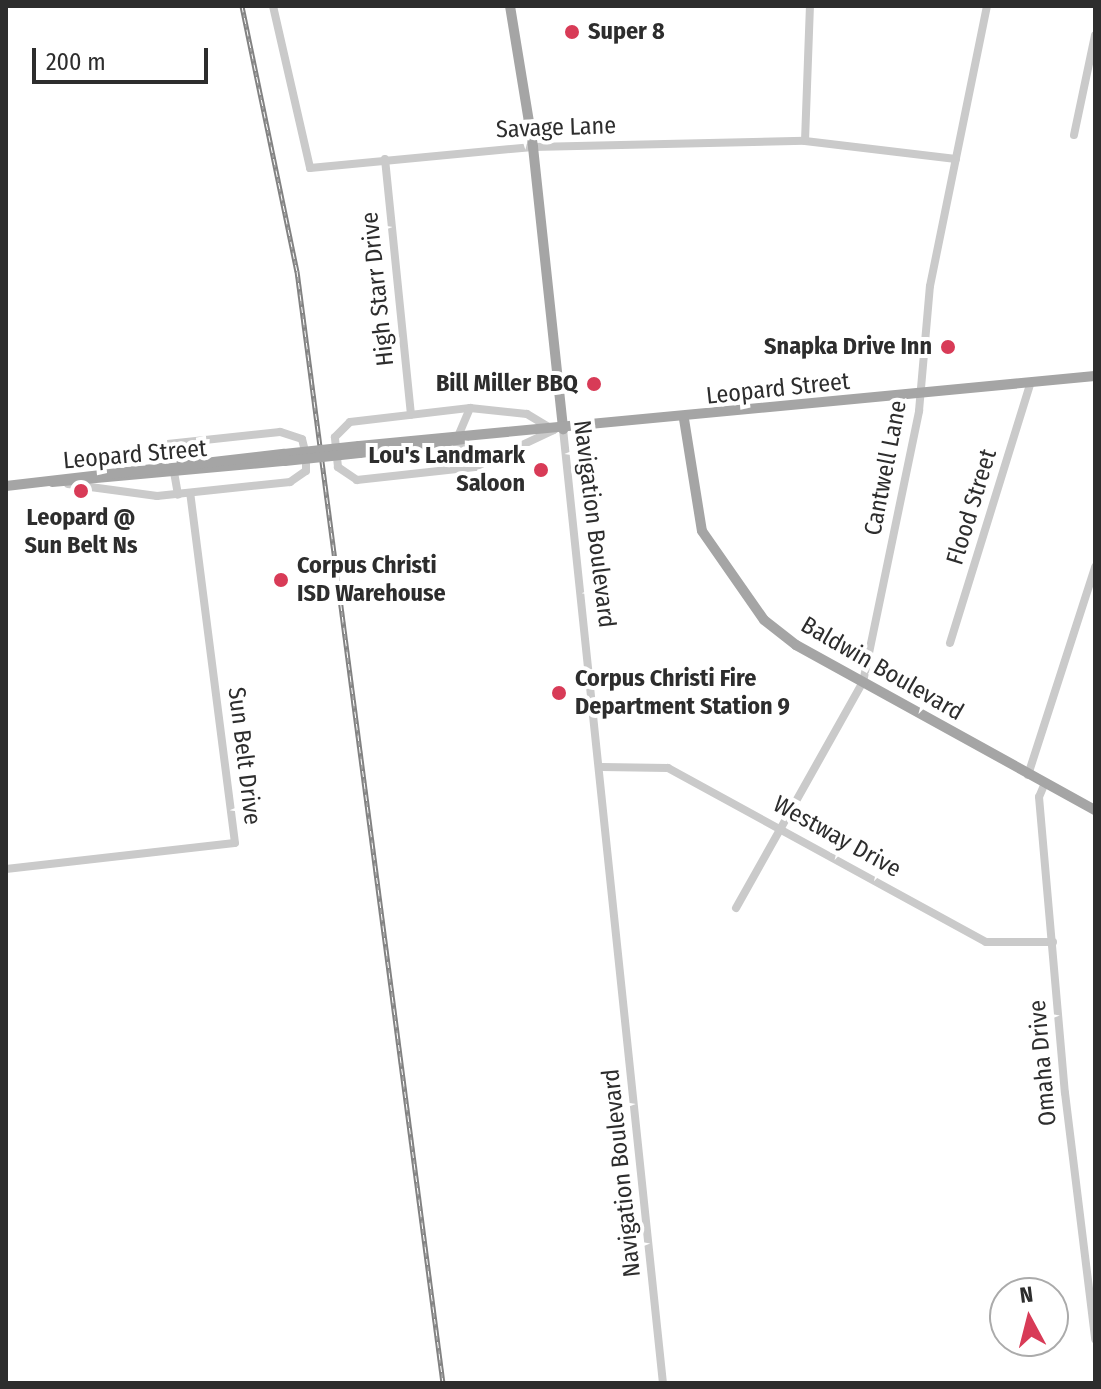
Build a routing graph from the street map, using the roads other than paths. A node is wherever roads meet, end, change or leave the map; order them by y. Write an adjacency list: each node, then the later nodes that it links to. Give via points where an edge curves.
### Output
1 (273, 6): 9 (street, Savage Lane, via 310,168)
2 (510, 6): 8 (main road, Navigation Boulevard)
3 (810, 6): 7 (street)
4 (987, 6): 10 (street, Cantwell Lane)
5 (1095, 35): 6 (street)
6 (1074, 135)
7 (805, 141): 8 (street, Savage Lane); 10 (street, Savage Lane)
8 (533, 147): 9 (street, Savage Lane); 17 (main road, Navigation Boulevard)
9 (385, 159): 15 (street, High Starr Drive)
10 (956, 159): 13 (street, Cantwell Lane, via 930,286)
11 (1095, 376): 12 (main road, Leopard Street)
12 (1031, 382): 13 (main road, Leopard Street); 27 (street, Flood Street)
13 (921, 395): 16 (main road, Leopard Street); 28 (street, Cantwell Lane)
14 (470, 408): 15 (street); 17 (street, via 527,414); 18 (street, via 466,432)
15 (411, 415): 19 (street, via 341,427 335,445 345,476)
16 (684, 419): 17 (main road, Leopard Street); 28 (main road, Baldwin Boulevard, via 690,486 719,564 764,620)
17 (558, 430): 18 (main road, Leopard Street); 19 (street); 29 (street, Navigation Boulevard)
18 (459, 439): 19 (street); 20 (main road, Leopard Street, bridge)
19 (475, 467)
20 (173, 468): 21 (main road, Leopard Street); 22 (main road, Leopard Street); 24 (street, via 168,444 280,432 302,439 301,478); 25 (street)
21 (46, 482): 22 (main road, Leopard Street); 23 (main road, Leopard Street)
22 (68, 484): 25 (street)
23 (6, 486)
24 (190, 494): 25 (street); 34 (street, Sun Belt Drive, via 235,843)
25 (178, 495)
26 (1095, 567): 30 (street)
27 (950, 643)
28 (863, 682): 30 (main road, Baldwin Boulevard); 33 (street, Cantwell Lane)
29 (602, 767): 33 (street, Westway Drive, via 668,768); 39 (street, Navigation Boulevard)
30 (1028, 775): 31 (main road, Baldwin Boulevard)
31 (1045, 783): 32 (main road, Baldwin Boulevard); 36 (street, Omaha Drive, via 1039,797)
32 (1095, 810)
33 (781, 830): 35 (street, Cantwell Lane); 36 (street, Westway Drive, via 986,942)
34 (6, 869)
35 (736, 908)
36 (1053, 942): 37 (street, Omaha Drive)
37 (1091, 1266): 38 (street, Omaha Drive)
38 (1095, 1339)
39 (663, 1383)

